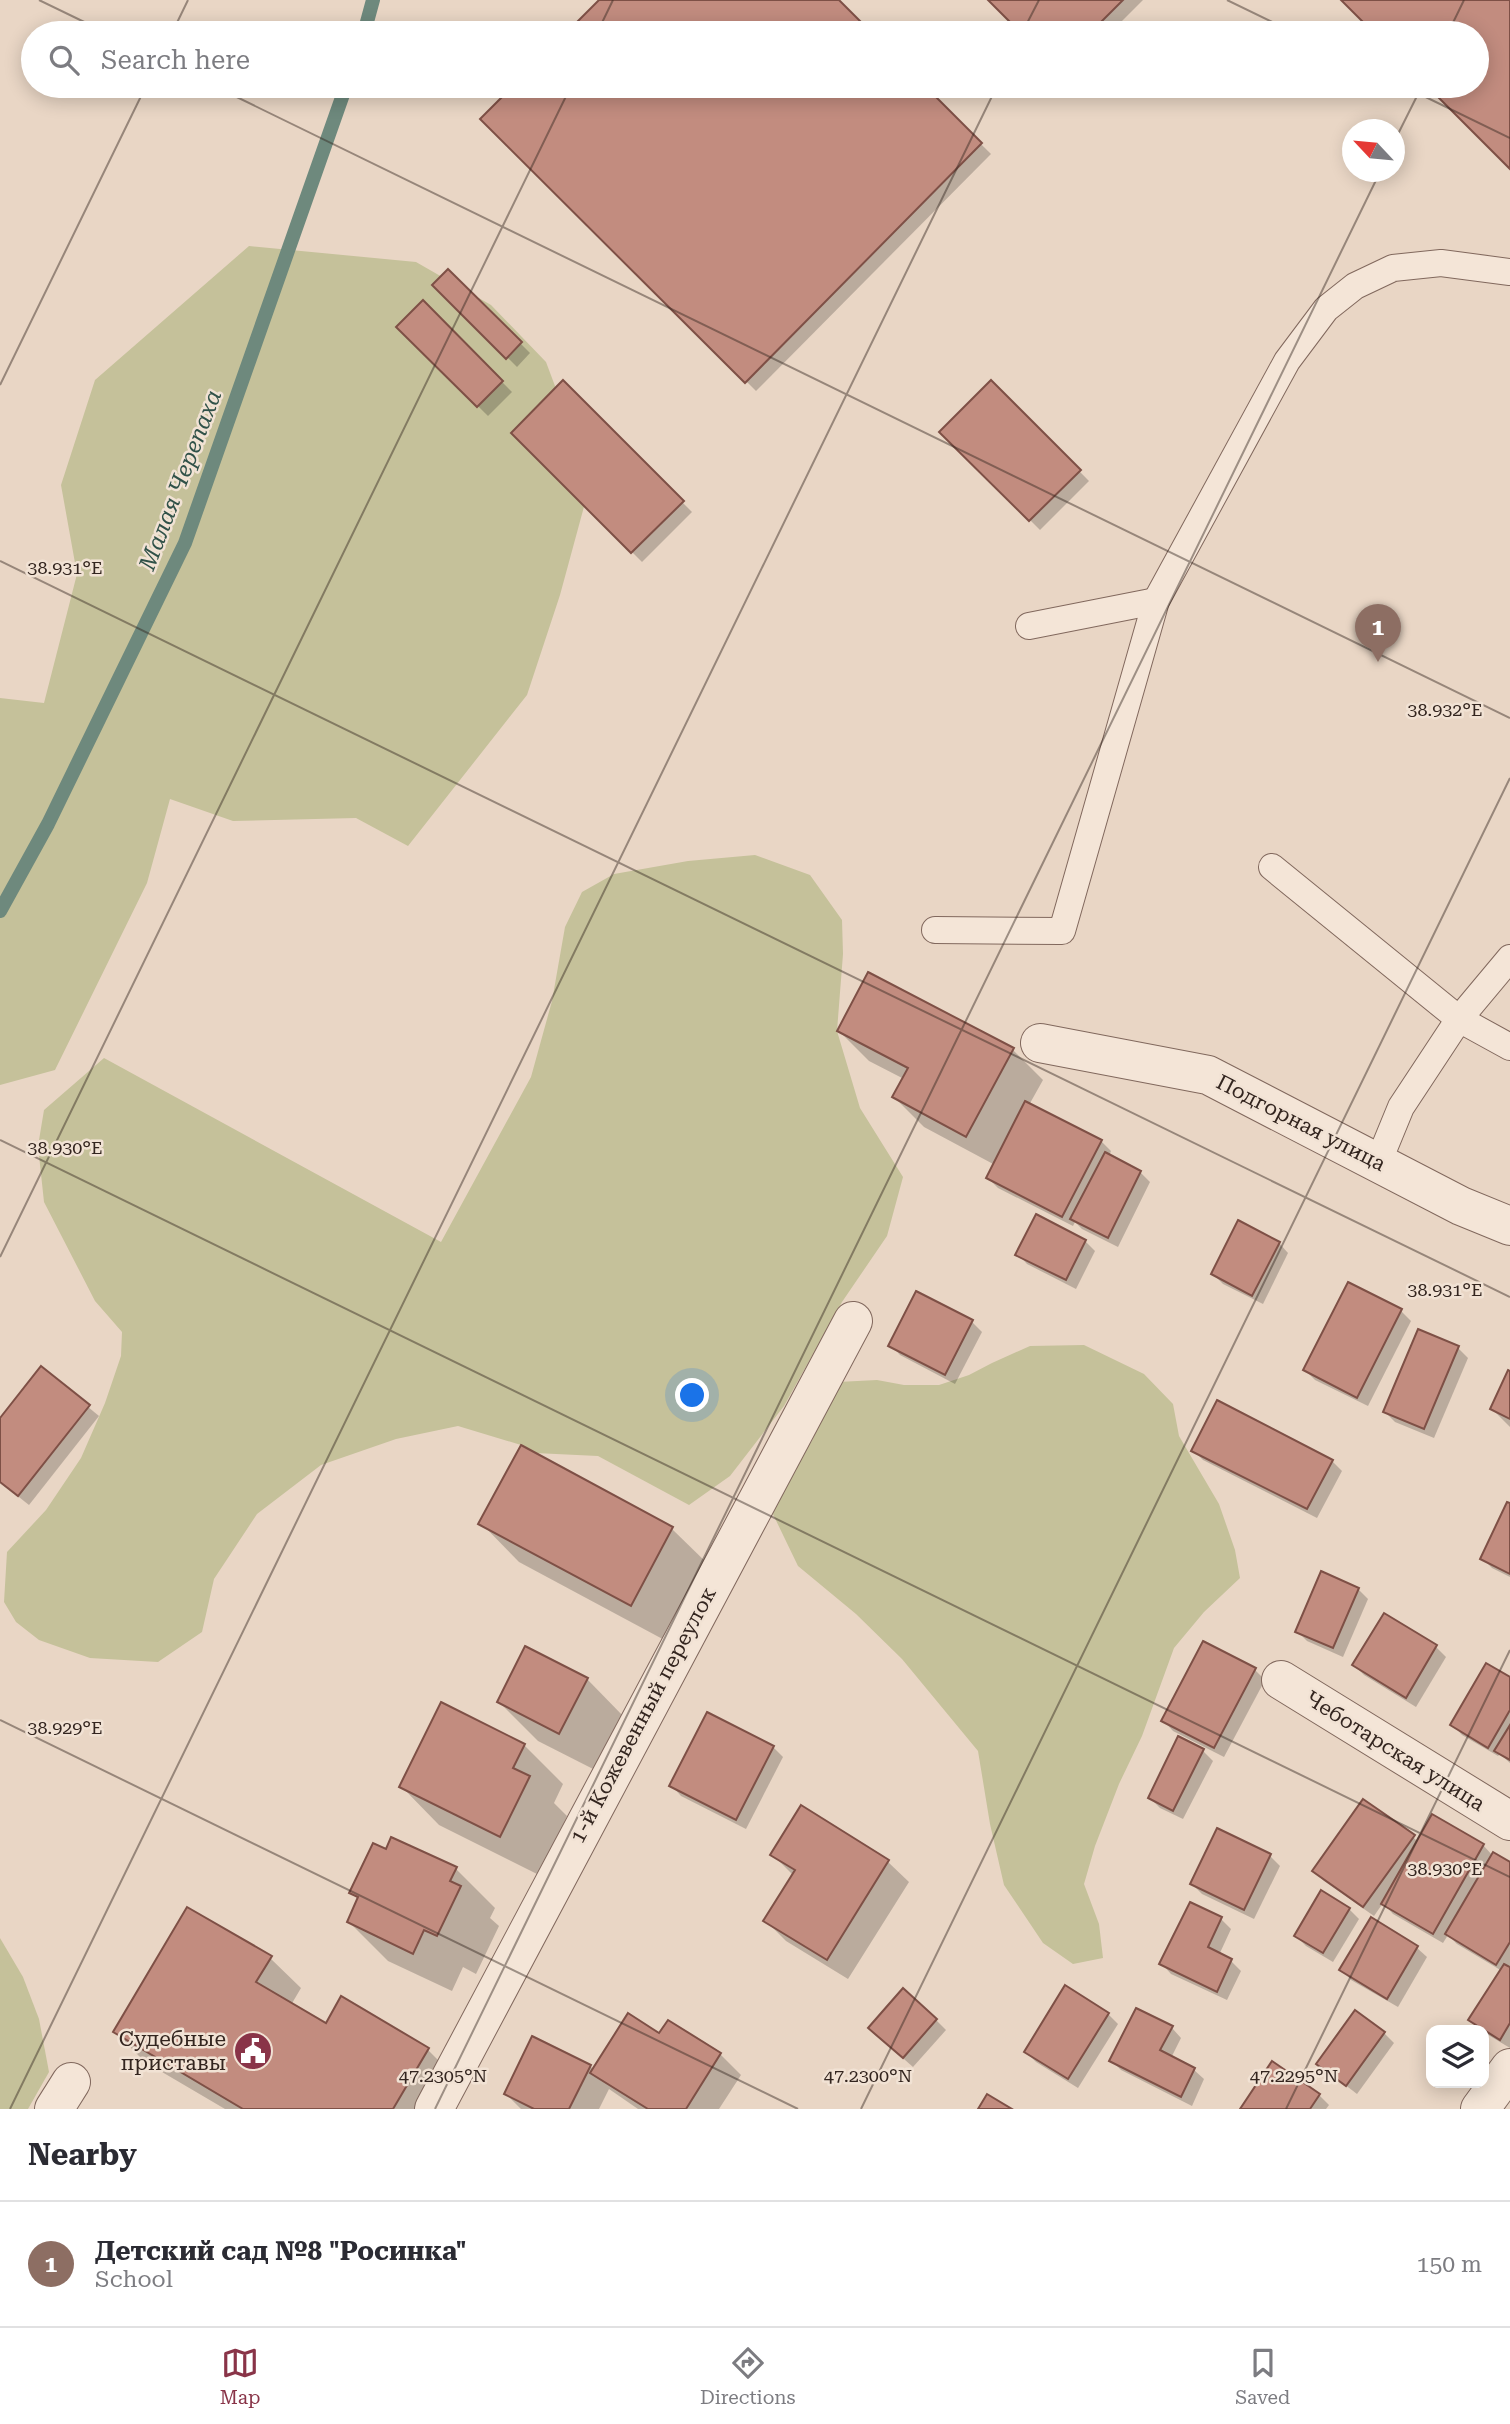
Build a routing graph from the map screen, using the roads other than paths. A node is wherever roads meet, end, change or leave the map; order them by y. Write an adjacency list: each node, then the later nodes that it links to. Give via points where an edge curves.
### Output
1 (1510, 272): 2 (lane, via 1441,263 1394,268 1355,286 1326,309 1287,361)
2 (1156, 601): 3 (lane); 5 (lane, via 1062,931)
3 (1028, 626)
4 (1272, 867): 7 (lane)
5 (935, 930)
6 (1510, 958): 7 (lane)
7 (1459, 1019): 9 (lane); 10 (lane, via 1401,1107)
8 (1040, 1043): 10 (street, Подгорная улица, via 1208,1075)
9 (1510, 1047)
10 (1378, 1163): 11 (street, Подгорная улица)
11 (1510, 1226)
12 (853, 1321): 16 (street, 1-й Кожевенный переулок)
13 (1281, 1680): 14 (street, Чеботарская улица)
14 (1510, 1821)
15 (1510, 2068): 17 (street)
16 (434, 2109)
17 (1480, 2109)

